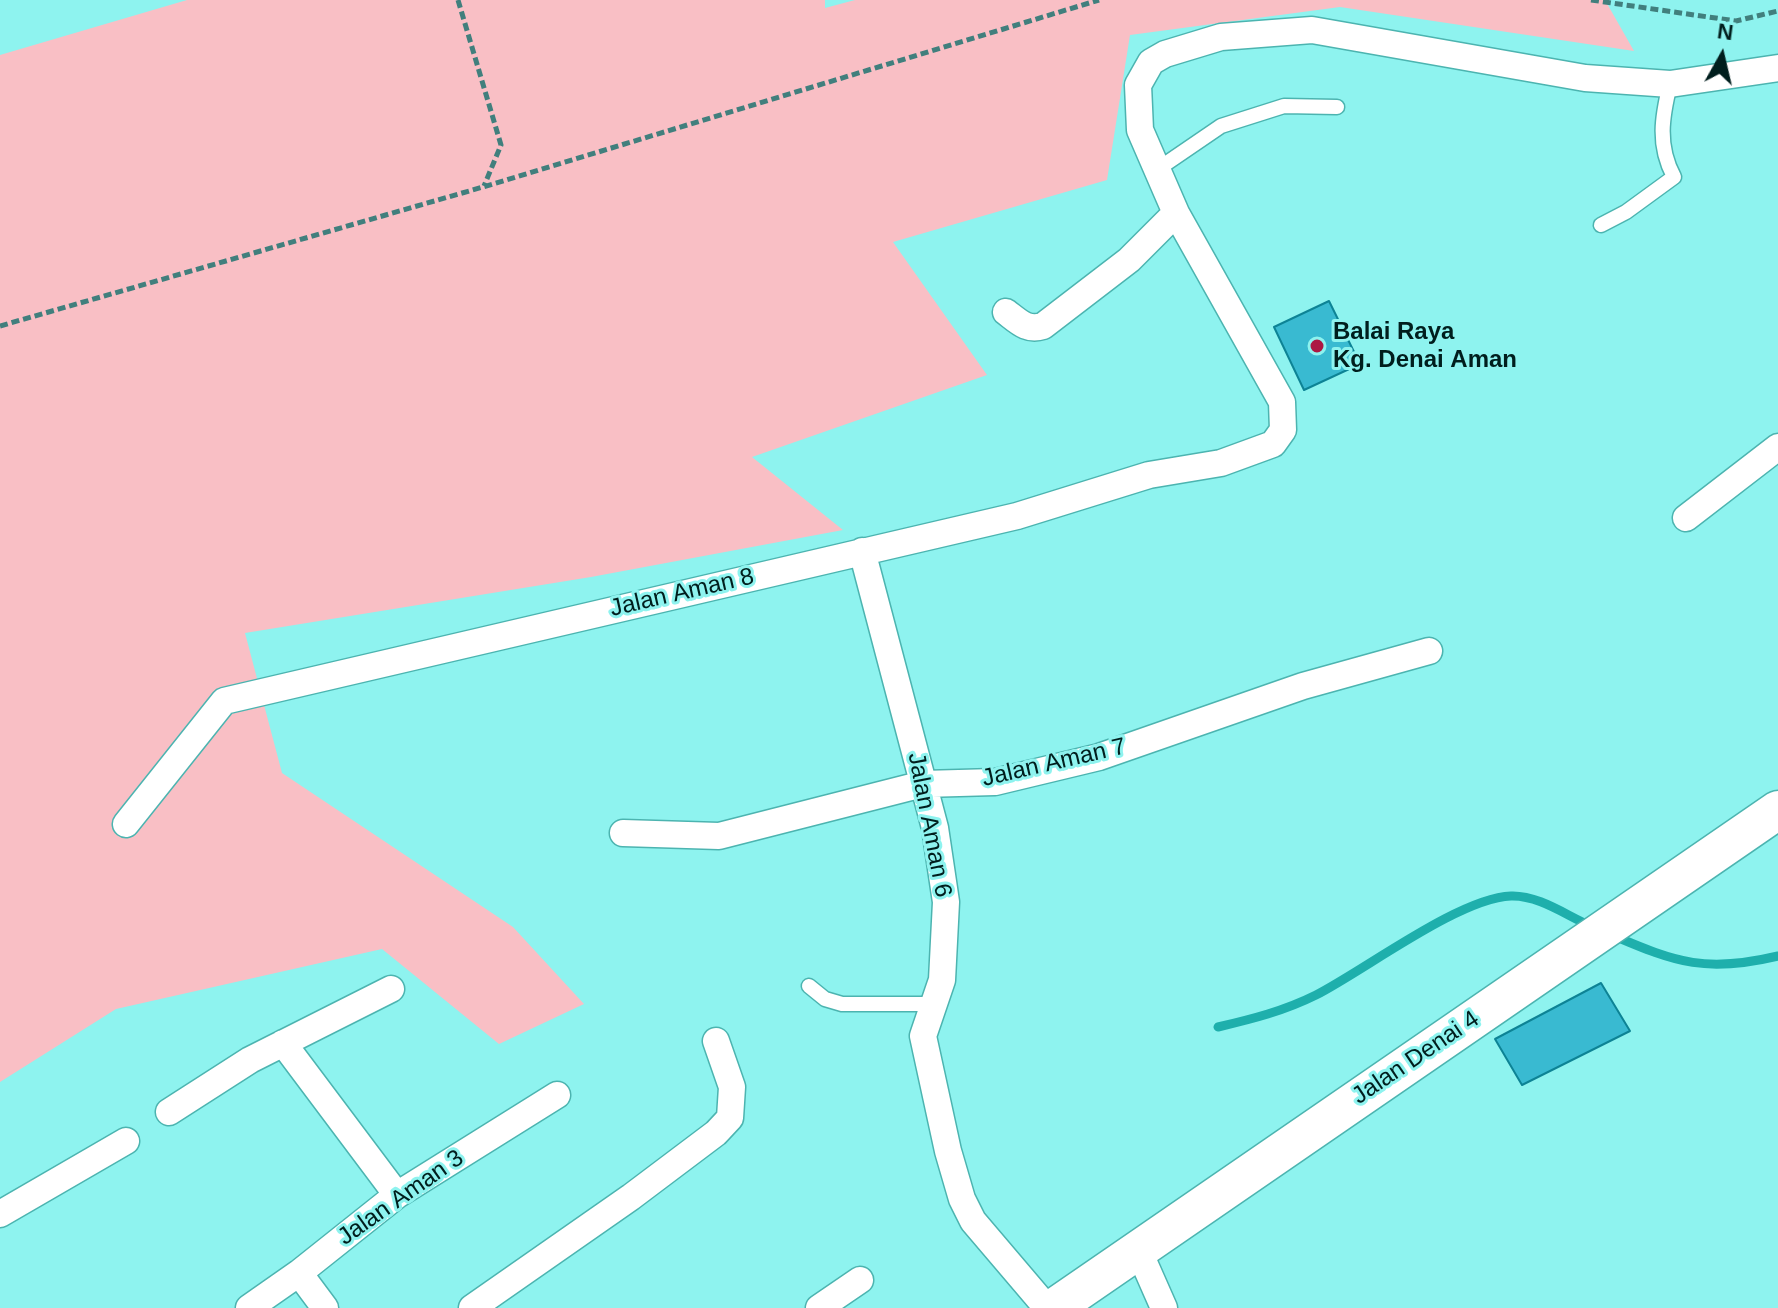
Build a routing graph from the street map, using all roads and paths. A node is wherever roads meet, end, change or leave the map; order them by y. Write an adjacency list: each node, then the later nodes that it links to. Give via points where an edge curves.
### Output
1 (458, 0): 9 (path, via 501,145)
2 (1099, 0): 9 (path)
3 (1591, 0): 4 (path, via 1736,21)
4 (1778, 11)
5 (1778, 68): 6 (street)
6 (1670, 84): 8 (street, via 1585,78 1312,30 1221,37 1165,54 1143,72 1137,103 1140,130); 11 (lane, via 1661,143 1674,177)
7 (1337, 107): 8 (lane, via 1284,106 1221,126)
8 (1158, 169): 10 (street)
9 (483, 187): 13 (path)
10 (1176, 213): 12 (street, via 1129,260 1043,326 1032,329); 16 (street, Jalan Aman 8, via 1282,402 1283,430 1273,444 1221,463 1149,475 1017,516)
11 (1601, 225)
12 (1006, 312)
13 (0, 326)
14 (1778, 447): 15 (street)
15 (1686, 518)
16 (862, 551): 18 (street, Jalan Aman 6); 20 (street, Jalan Aman 8, via 224,701)
17 (1429, 651): 18 (street, Jalan Aman 7, via 1303,686 1099,757 995,782)
18 (923, 784): 21 (street, Jalan Aman 7, via 719,836); 24 (street, Jalan Aman 6, via 946,902 942,980)
19 (1778, 810): 32 (street, Jalan Denai 4)
20 (126, 824)
21 (623, 833)
22 (809, 986): 24 (lane, via 842,1004)
23 (391, 989): 26 (street)
24 (935, 1004): 39 (street, Jalan Aman 6, via 923,1036 962,1199 973,1221)
25 (716, 1041): 37 (street, via 732,1087 730,1118 631,1197)
26 (283, 1043): 28 (street); 30 (street)
27 (557, 1095): 30 (street, Jalan Aman 3)
28 (169, 1112)
29 (126, 1141): 31 (street)
30 (397, 1195): 33 (street, Jalan Aman 3)
31 (0, 1214)
32 (1138, 1249): 40 (street, Jalan Denai 4); 41 (street)
33 (299, 1273): 35 (street, Jalan Aman 3); 36 (street)
34 (860, 1280): 38 (street)
35 (249, 1308)
36 (325, 1308)
37 (472, 1308)
38 (819, 1308)
39 (1047, 1308)
40 (1054, 1308)
41 (1164, 1308)

